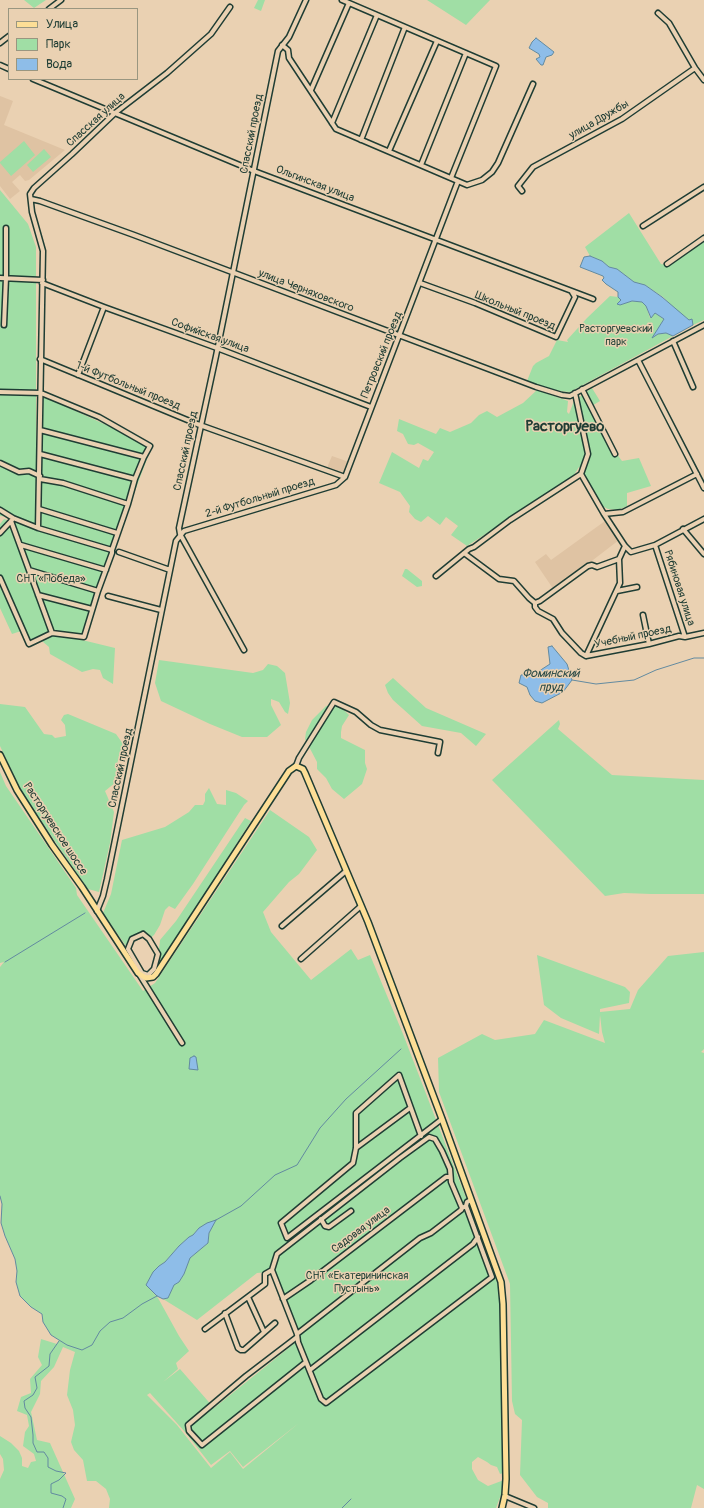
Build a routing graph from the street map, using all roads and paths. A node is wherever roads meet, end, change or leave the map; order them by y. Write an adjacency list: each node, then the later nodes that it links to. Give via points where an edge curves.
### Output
1 (61, 0): 6 (street)
2 (306, 0): 13 (street, Спасский проезд)
3 (342, 0): 4 (street)
4 (349, 3): 8 (street); 20 (street)
5 (230, 7): 21 (street, Спасская улица, via 211,34 167,73)
6 (50, 8)
7 (658, 13): 15 (street, via 669,23)
8 (377, 15): 9 (street); 22 (street)
9 (405, 27): 11 (street); 23 (street)
10 (8, 37): 12 (street)
11 (437, 41): 14 (street); 24 (street)
12 (0, 43)
13 (282, 45): 20 (street, via 288,50 289,58); 26 (street, Спасский проезд, via 278,51)
14 (466, 53): 25 (street); 27 (street, via 496,66)
15 (695, 68): 16 (street); 30 (street, улица Дружбы, via 622,119 532,167 518,186)
16 (703, 73): 18 (street)
17 (35, 80): 21 (street, Ольгинская улица)
18 (704, 80)
19 (533, 84): 28 (street, via 492,172 482,180 467,185)
20 (311, 90): 22 (street)
21 (115, 113): 26 (street, Ольгинская улица); 31 (street, Спасская улица, via 34,188 30,194)
22 (332, 124): 23 (street, via 336,129)
23 (361, 140): 24 (street)
24 (389, 152): 25 (street)
25 (421, 165): 27 (street)
26 (254, 171): 35 (street, Ольгинская улица); 37 (street, Спасский проезд)
27 (451, 178): 28 (street)
28 (458, 181): 35 (street, Петровский проезд)
29 (704, 187): 32 (street)
30 (522, 191)
31 (31, 200): 37 (street, улица Черняховского, via 40,201); 40 (street, via 42,251)
32 (643, 226)
33 (6, 228): 39 (street)
34 (704, 238): 36 (street)
35 (436, 239): 41 (street, Петровский проезд); 42 (street, Ольгинская улица)
36 (667, 264)
37 (233, 273): 47 (street, улица Черняховского); 49 (street, Спасский проезд)
38 (0, 278): 39 (street, Софийская улица)
39 (6, 278): 40 (street, Софийская улица); 45 (street)
40 (42, 281): 44 (street, Софийская улица); 50 (street)
41 (420, 283): 42 (street, Школьный проезд, via 556,337 575,297); 47 (street, Петровский проезд)
42 (572, 292): 43 (street, Ольгинская улица)
43 (593, 299)
44 (104, 307): 49 (street, Софийская улица); 52 (street)
45 (4, 325)
46 (704, 325): 48 (street)
47 (400, 336): 57 (street, улица Черняховского, via 555,394 570,396); 58 (street, Петровский проезд)
48 (673, 341): 51 (street); 53 (street)
49 (217, 348): 58 (street, Софийская улица); 59 (street, Спасский проезд)
50 (40, 360): 52 (street, 1-й Футбольный проезд); 56 (street)
51 (638, 360): 54 (street); 66 (street)
52 (78, 375): 59 (street, 1-й Футбольный проезд)
53 (693, 387)
54 (582, 389): 57 (street); 62 (street)
55 (0, 392): 56 (street)
56 (41, 393): 60 (street); 63 (street, via 99,417 150,446)
57 (575, 393): 65 (street, via 588,454)
58 (371, 407): 68 (street, Петровский проезд)
59 (201, 426): 68 (street, 1-й Футбольный проезд); 81 (street, Спасский проезд, via 179,528)
60 (40, 430): 61 (street); 63 (street)
61 (40, 454): 67 (street); 69 (street)
62 (615, 454)
63 (144, 457): 69 (street)
64 (0, 463): 67 (street, via 19,472 28,471)
65 (581, 474): 74 (street); 87 (street)
66 (697, 474): 70 (street); 74 (street, via 623,512)
67 (40, 477): 71 (street); 72 (street)
68 (345, 478): 81 (street, 2-й Футбольный проезд, via 336,485)
69 (135, 479): 71 (street)
70 (704, 488)
71 (128, 504): 80 (street)
72 (39, 509): 77 (street); 80 (street)
73 (0, 510): 76 (street)
74 (604, 514): 84 (street)
75 (704, 518): 78 (street)
76 (12, 520): 77 (street); 79 (street); 83 (street)
77 (38, 528): 85 (street)
78 (683, 529): 82 (street); 88 (street)
79 (0, 533)
80 (118, 533): 85 (street)
81 (180, 534): 92 (street, Спасский проезд); 108 (street)
82 (655, 544): 84 (street, via 630,552); 106 (street, Рябиновая улица)
83 (21, 545): 90 (street); 91 (street)
84 (625, 546): 89 (street)
85 (112, 552): 91 (street)
86 (119, 552): 92 (street)
87 (464, 553): 93 (street); 100 (street, Учебный проезд, via 499,579 514,581)
88 (704, 554)
89 (619, 559): 97 (street, via 620,583); 100 (street, via 597,567 588,566)
90 (29, 570): 96 (street); 98 (street)
91 (106, 570): 96 (street)
92 (170, 570): 102 (street, Спасский проезд)
93 (436, 576)
94 (0, 578): 104 (street, via 30,644)
95 (637, 587): 97 (street)
96 (98, 591): 101 (street)
97 (617, 591): 109 (street)
98 (38, 595): 101 (street); 104 (street)
99 (108, 596): 102 (street)
100 (535, 603): 109 (street, Учебный проезд, via 538,611 553,619)
101 (92, 609): 104 (street, via 84,637)
102 (162, 610): 115 (street, Спасский проезд, via 103,896)
103 (642, 615): 107 (street)
104 (52, 633)
105 (704, 633): 106 (street, Учебный проезд)
106 (685, 637): 107 (street, Учебный проезд, via 679,636)
107 (649, 644): 109 (street, Учебный проезд)
108 (244, 650)
109 (586, 656)
110 (438, 753): 112 (street, via 440,742 380,730 356,712 334,702)
111 (0, 755): 115 (main road, Расторгуевское шоссе, via 17,790)
112 (296, 766): 113 (main road, via 306,773); 118 (main road, via 284,778 156,974 146,978)
113 (346, 871): 114 (main road); 116 (street)
114 (361, 906): 117 (street); 122 (main road)
115 (97, 911): 118 (main road, Расторгуевское шоссе)
116 (282, 926)
117 (301, 959)
118 (138, 974): 120 (street)
119 (148, 975): 119 (street, via 142,973 128,949 132,939 143,934 158,954 154,969)
120 (182, 1043)
121 (410, 1108): 123 (street); 124 (street); 124 (street, via 399,1075 356,1113)
122 (442, 1119): 123 (street); 126 (main road)
123 (421, 1136): 124 (street, via 288,1238 281,1223 353,1163)
124 (356, 1148)
125 (450, 1177): 127 (street); 129 (street, via 452,1174 442,1151 435,1139 429,1137); 135 (street, Садовая улица, via 446,1177 311,1280)
126 (471, 1200): 127 (street); 132 (main road)
127 (464, 1207): 130 (street); 140 (street, via 431,1233 420,1238)
128 (351, 1211): 129 (street, via 329,1227 325,1226)
129 (321, 1219): 131 (street, via 277,1254)
130 (478, 1237): 133 (street); 142 (street, via 473,1244)
131 (272, 1270): 134 (street, via 266,1272 265,1284); 135 (street)
132 (497, 1271): 133 (street); 143 (main road, via 503,1304)
133 (492, 1277): 142 (street, via 326,1403 321,1399)
134 (248, 1296): 136 (street); 139 (street)
135 (282, 1299): 140 (street)
136 (225, 1313): 138 (street); 139 (street, via 241,1350)
137 (276, 1323): 139 (street)
138 (205, 1328)
139 (264, 1332)
140 (297, 1336): 141 (street); 141 (street, via 188,1425 189,1431 202,1445)
141 (306, 1362): 142 (street)
142 (310, 1370)
143 (505, 1496): 144 (main road); 145 (street)
144 (502, 1508)
145 (534, 1508)

